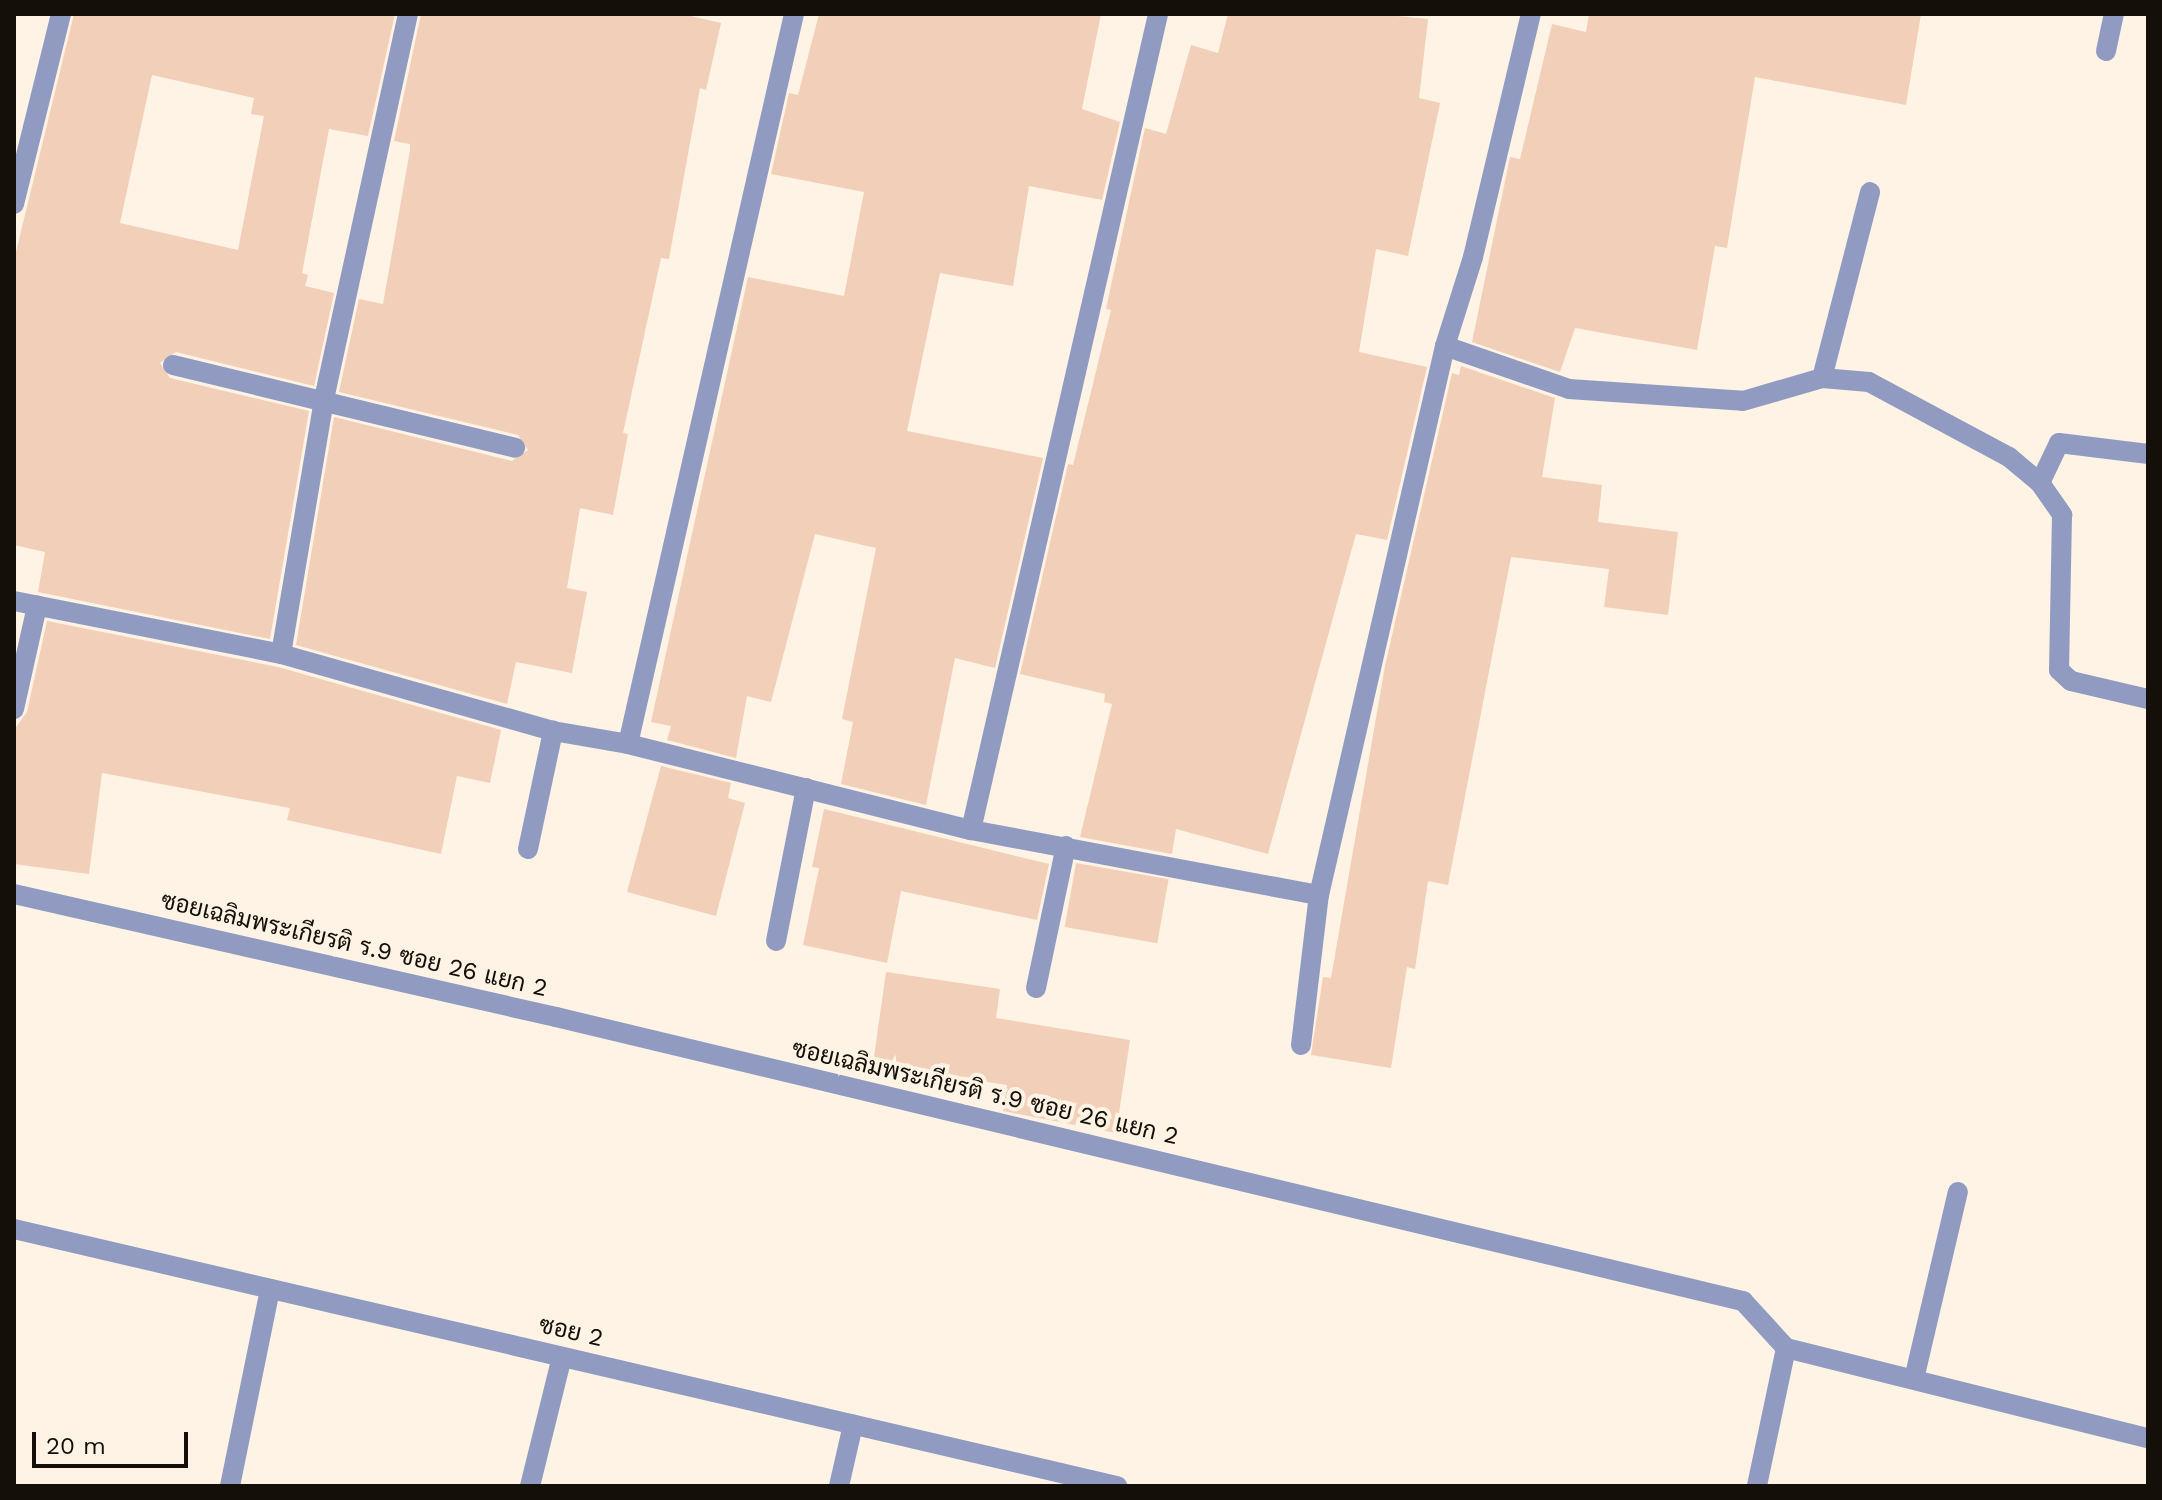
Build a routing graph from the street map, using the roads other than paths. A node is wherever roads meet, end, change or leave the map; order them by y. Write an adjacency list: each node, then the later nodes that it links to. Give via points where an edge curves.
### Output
1 (61, 14): 9 (street)
2 (408, 14): 13 (street)
3 (794, 14): 23 (street)
4 (1158, 14): 25 (street)
5 (1531, 14): 10 (street, via 1473,257)
6 (2114, 14): 7 (street)
7 (2106, 51)
8 (1870, 192): 12 (street)
9 (14, 204)
10 (1445, 346): 12 (street, via 1569,389 1743,401); 29 (street)
11 (173, 365): 13 (street)
12 (1822, 378): 16 (street, via 1869,382 2009,457)
13 (324, 399): 14 (street); 19 (street)
14 (515, 448)
15 (2148, 454): 16 (street, via 2059,443)
16 (2040, 483): 20 (street, via 2062,515 2059,670 2071,681)
17 (14, 601): 18 (street)
18 (37, 606): 19 (street); 21 (street)
19 (281, 654): 22 (street)
20 (2148, 699)
21 (14, 709)
22 (553, 731): 23 (street); 27 (street)
23 (628, 744): 24 (street)
24 (806, 788): 25 (street); 30 (street)
25 (971, 830): 26 (street)
26 (1066, 846): 29 (street); 31 (street)
27 (528, 849)
28 (14, 894): 36 (street, ซอยเฉลิมพระเกียรติ ร.9 ซอย 26 แยก 2, via 556,1017 1743,1301)
29 (1319, 895): 32 (street)
30 (776, 941)
31 (1036, 988)
32 (1301, 1045)
33 (1958, 1192): 38 (street)
34 (14, 1229): 35 (street, ซอย 2)
35 (270, 1289): 37 (street, ซอย 2); 41 (street)
36 (1786, 1348): 38 (street); 45 (street)
37 (562, 1357): 39 (street, ซอย 2); 42 (street)
38 (1914, 1379): 40 (street)
39 (853, 1425): 43 (street); 44 (street, ซอย 2)
40 (2148, 1438)
41 (230, 1486)
42 (530, 1486)
43 (839, 1486)
44 (1117, 1486)
45 (1757, 1486)

